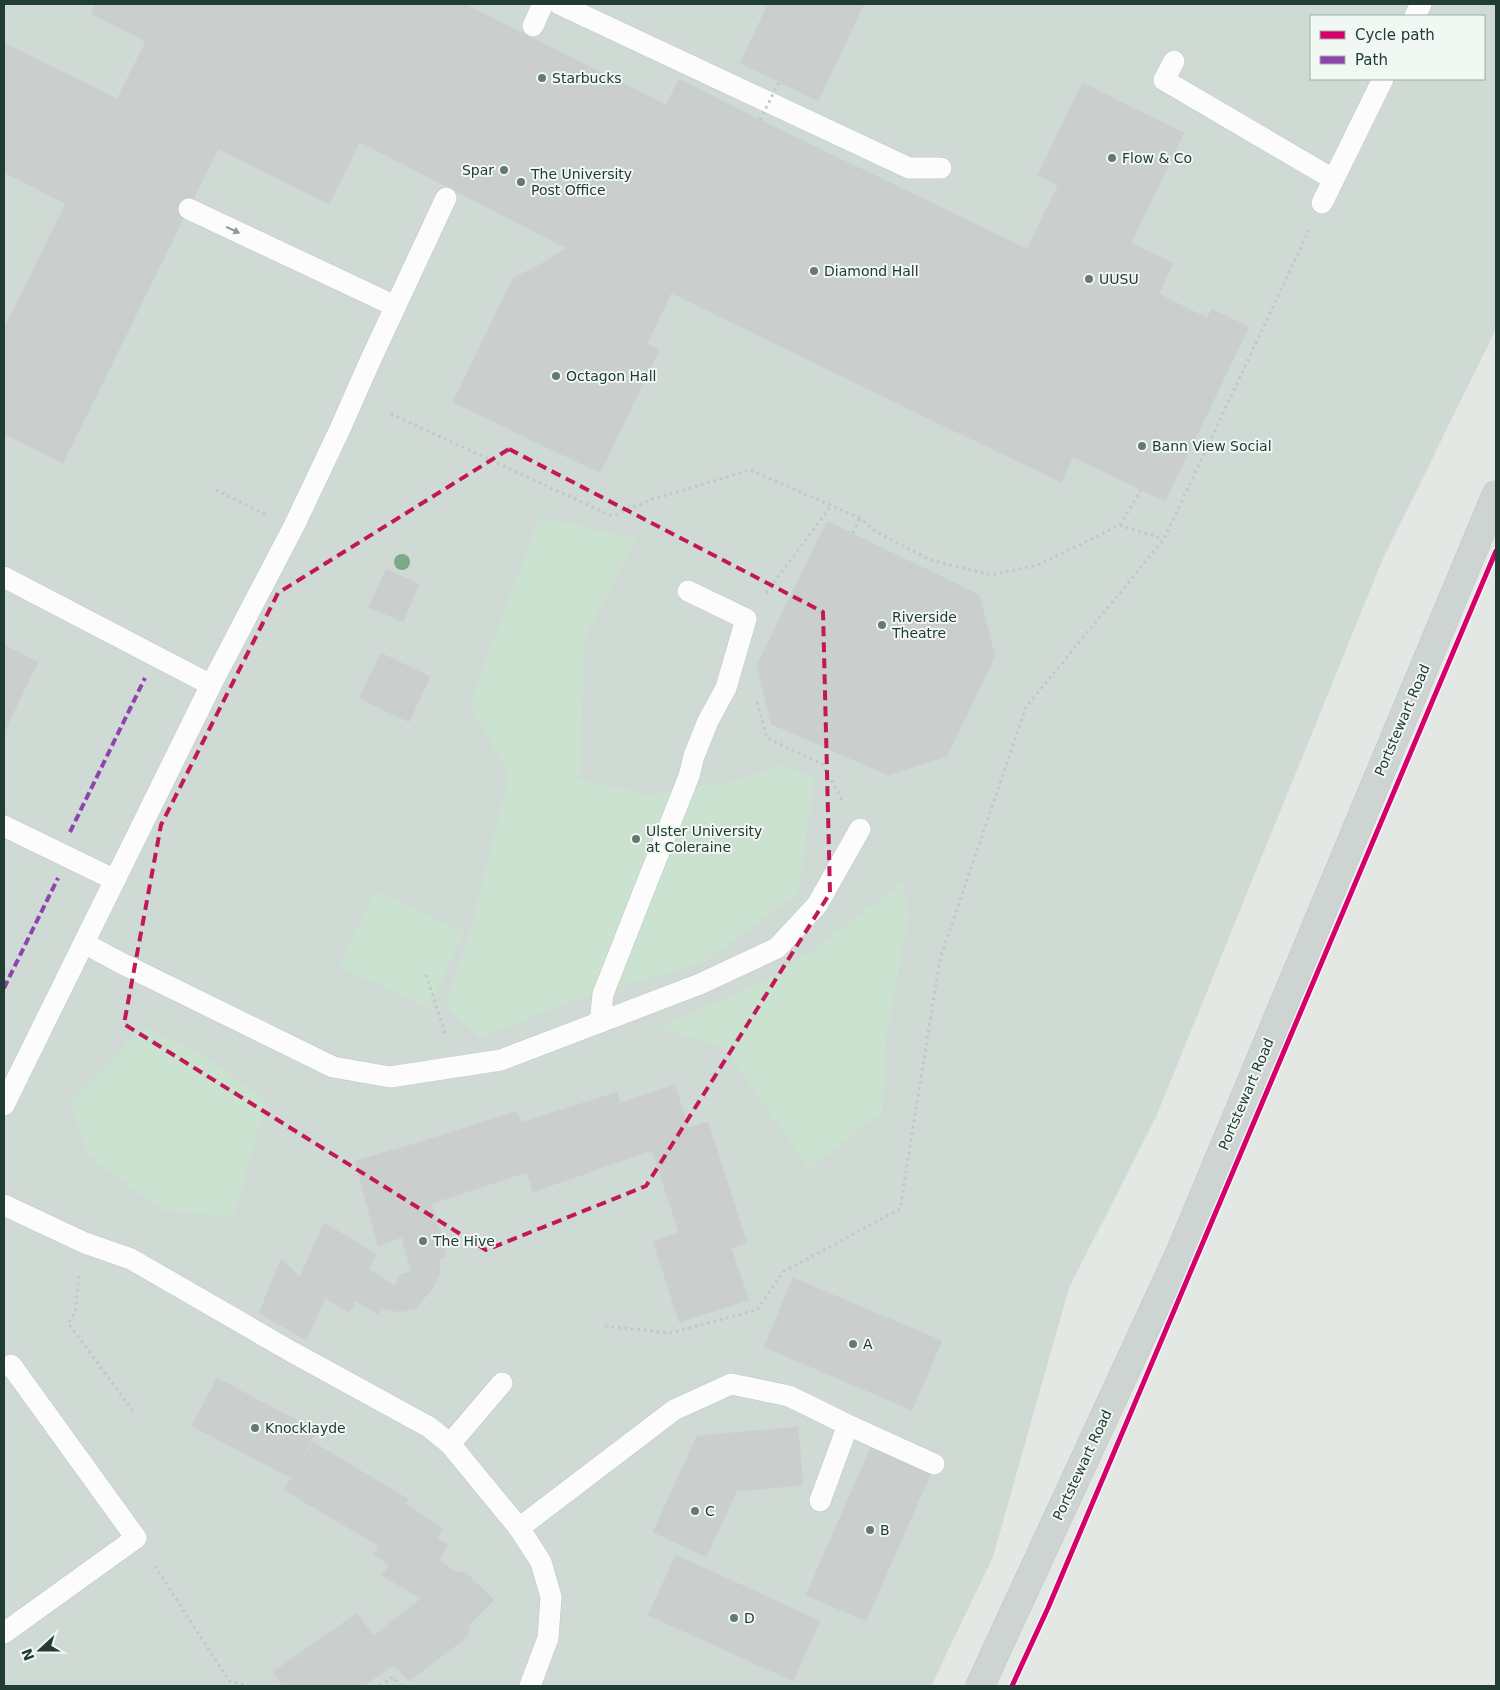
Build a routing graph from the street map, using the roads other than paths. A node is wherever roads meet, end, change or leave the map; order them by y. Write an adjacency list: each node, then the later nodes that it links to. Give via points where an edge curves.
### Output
1 (543, 4): 3 (lane)
2 (559, 4): 6 (lane, via 909,168)
3 (533, 26)
4 (1174, 61): 7 (lane, via 1164,80)
5 (1382, 80): 7 (lane)
6 (941, 168)
7 (1333, 179): 9 (lane)
8 (446, 198): 11 (lane)
9 (1322, 203)
10 (189, 209): 11 (lane, one-way to 11)
11 (395, 306): 15 (lane, via 294,526)
12 (1496, 495): 32 (main road, Portstewart Road, via 1179,1255)
13 (4, 577): 15 (lane)
14 (688, 591): 20 (lane, via 746,619 726,688 708,721 603,994)
15 (211, 686): 18 (lane)
16 (4, 826): 18 (lane)
17 (860, 829): 20 (lane, via 817,904 777,948 700,984)
18 (115, 880): 19 (lane)
19 (84, 943): 20 (lane, via 333,1067 390,1077 501,1060); 21 (lane)
20 (600, 1022)
21 (4, 1105)
22 (4, 1205): 26 (lane, via 85,1243 131,1259 429,1427)
23 (11, 1365): 30 (lane, via 136,1538)
24 (502, 1383): 26 (lane)
25 (848, 1425): 27 (lane); 28 (lane); 29 (lane, via 788,1396 731,1384 674,1410)
26 (450, 1444): 29 (lane)
27 (934, 1464)
28 (820, 1501)
29 (520, 1528): 31 (lane, via 541,1562 551,1597 548,1638)
30 (4, 1633)
31 (530, 1686)
32 (980, 1686)

